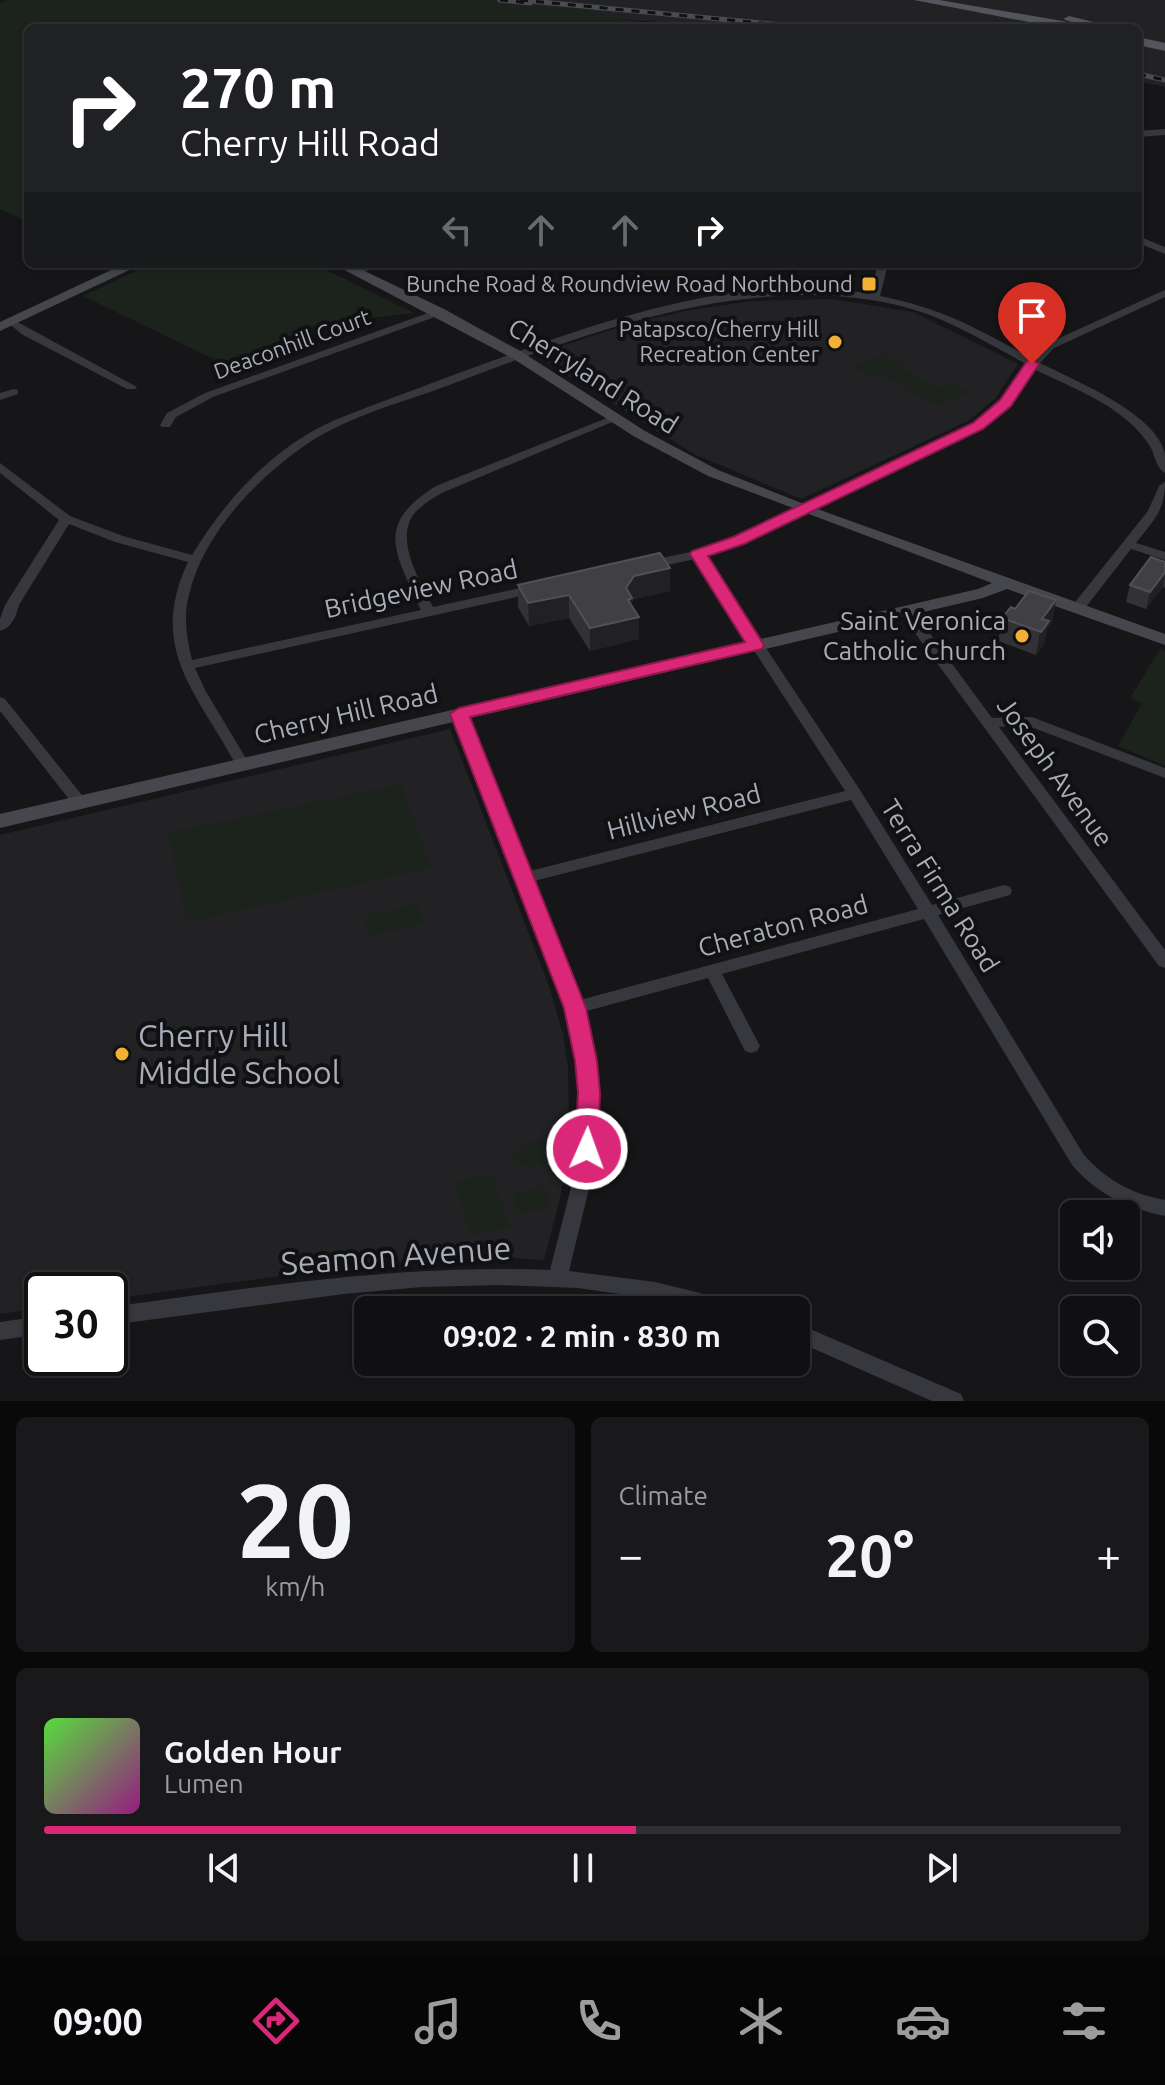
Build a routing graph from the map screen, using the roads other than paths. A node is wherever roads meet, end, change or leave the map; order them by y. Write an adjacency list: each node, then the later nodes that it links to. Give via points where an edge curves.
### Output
1 (920, 0): 3 (main road)
2 (963, 0): 4 (main road)
3 (1057, 24)
4 (1091, 24)
5 (1142, 35): 6 (main road)
6 (1165, 40)
7 (1142, 42): 8 (main road)
8 (1165, 47)
9 (1165, 132): 10 (street)
10 (1142, 134)
11 (1142, 241): 12 (street)
12 (1165, 251)
13 (126, 268): 21 (street)
14 (349, 268): 17 (street, Cherryland Road)
15 (366, 268): 17 (street)
16 (882, 268): 19 (street)
17 (358, 272): 20 (street, Cherryland Road)
18 (1165, 293): 23 (street, via 1065,337)
19 (875, 297): 22 (street, via 803,293 716,299 624,319); 23 (street, via 936,314)
20 (439, 312): 22 (street, Cherryland Road); 28 (street, Deaconhill Court, via 209,395 171,415)
21 (6, 324): 24 (street)
22 (517, 355): 27 (street, Cherryland Road); 37 (street, via 344,420 299,443 262,474)
23 (1032, 364): 30 (street, via 1137,423 1160,452); 32 (street, via 1006,403 978,426)
24 (131, 387)
25 (14, 392): 26 (street)
26 (0, 397)
27 (616, 418): 32 (street, Cherryland Road, via 713,473); 43 (street, via 440,489 404,515 402,551)
28 (166, 425)
29 (0, 467): 33 (street)
30 (1165, 469)
31 (1165, 486): 34 (street, via 1154,512)
32 (803, 509): 35 (street); 39 (street, Cherryland Road)
33 (66, 519): 37 (street); 44 (street)
34 (1128, 544): 36 (street); 41 (street)
35 (698, 554): 38 (street); 46 (street, Terra Firma Road)
36 (1165, 556)
37 (193, 559): 47 (street, via 177,617)
38 (639, 567)
39 (1006, 583): 41 (street); 42 (street, Cherry Hill Road)
40 (549, 586): 43 (street, Bridgeview Road)
41 (1077, 609): 45 (street)
42 (906, 611): 46 (street, Cherry Hill Road); 50 (street, Joseph Avenue)
43 (428, 612): 47 (street, Bridgeview Road)
44 (0, 627)
45 (1165, 640)
46 (756, 645): 49 (street, Cherry Hill Road); 53 (street, Terra Firma Road)
47 (186, 666): 51 (street)
48 (1, 703): 54 (street)
49 (459, 714): 51 (street, Cherry Hill Road); 56 (street)
50 (989, 723): 52 (street, via 1027,720); 59 (street, Joseph Avenue)
51 (243, 765): 54 (street, Cherry Hill Road)
52 (1165, 773)
53 (855, 794): 56 (street, Hillview Road); 58 (street, Terra Firma Road)
54 (80, 803): 55 (street, Cherry Hill Road)
55 (0, 821)
56 (525, 878): 61 (street)
57 (1004, 891): 58 (street, Cheraton Road)
58 (928, 912): 60 (street, Cheraton Road); 63 (street, Terra Firma Road, via 1089,1173 1127,1199)
59 (1165, 962)
60 (712, 970): 61 (street, Cheraton Road); 62 (street)
61 (575, 1008): 64 (street, via 586,1061 588,1130 581,1193)
62 (751, 1046)
63 (1165, 1208)
64 (558, 1278): 65 (street, Seamon Avenue); 66 (street, Seamon Avenue, via 398,1280)
65 (679, 1296)
66 (128, 1314)
67 (24, 1328): 68 (street)
68 (0, 1331)
69 (810, 1338): 70 (street)
70 (954, 1401)

